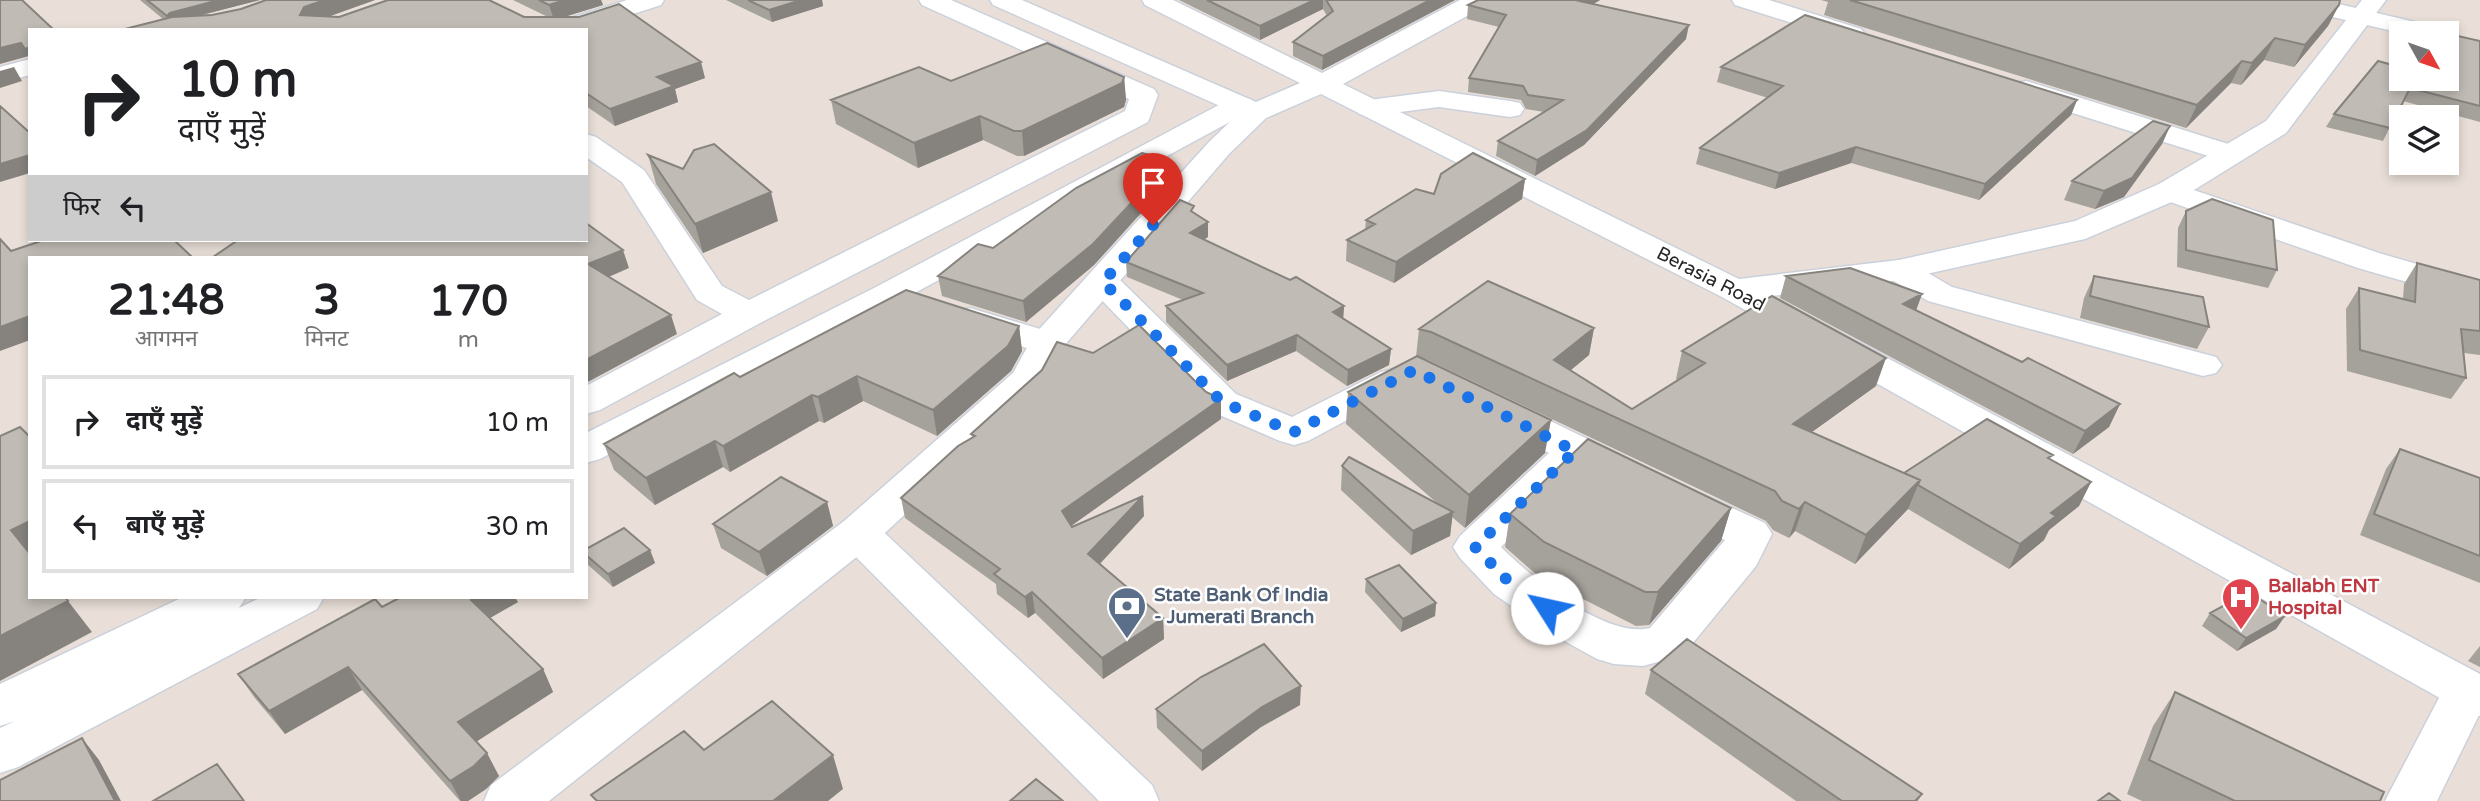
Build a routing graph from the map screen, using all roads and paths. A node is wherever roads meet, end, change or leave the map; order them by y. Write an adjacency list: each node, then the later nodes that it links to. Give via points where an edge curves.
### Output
1 (652, 0): 10 (street)
2 (931, 0): 27 (street, via 1144,95 1138,116)
3 (1002, 0): 16 (street)
4 (1154, 0): 15 (street, Berasia Road)
5 (1478, 0): 15 (street)
6 (1744, 0): 11 (street)
7 (2291, 0): 8 (street)
8 (2369, 9): 9 (street); 20 (street, via 2276,127)
9 (2400, 21)
10 (548, 28)
11 (1875, 42)
12 (28, 68): 13 (street)
13 (0, 75)
14 (2007, 83): 20 (street)
15 (1322, 84): 16 (street); 17 (street, Berasia Road)
16 (1248, 108): 23 (street); 26 (street)
17 (1369, 108): 18 (street, via 1439,99); 24 (street, Berasia Road)
18 (1510, 109)
19 (588, 144): 27 (street, via 633,176 709,293)
20 (2231, 154): 21 (street)
21 (2170, 191): 22 (street, via 2085,229); 25 (street, via 2370,261)
22 (1899, 270): 24 (street); 29 (street, via 1940,295)
23 (1103, 282): 28 (street); 30 (street, via 1222,402 1294,432 1414,370)
24 (1734, 290): 38 (street, Berasia Road)
25 (2480, 293)
26 (888, 294): 28 (street); 33 (street)
27 (749, 314): 32 (street)
28 (1047, 343): 35 (street, via 1029,379)
29 (2203, 365)
30 (1426, 376)
31 (1463, 395): 34 (street)
32 (588, 401)
33 (588, 449)
34 (1575, 451): 34 (street, via 1750,534 1740,555 1666,642 1643,648 1614,646 1510,583 1475,547)
35 (859, 533): 41 (street); 42 (street)
36 (219, 599): 39 (street)
37 (297, 599): 40 (street)
38 (2474, 694): 43 (street)
39 (0, 706)
40 (0, 752)
41 (510, 801)
42 (1133, 801)
43 (2411, 801)

